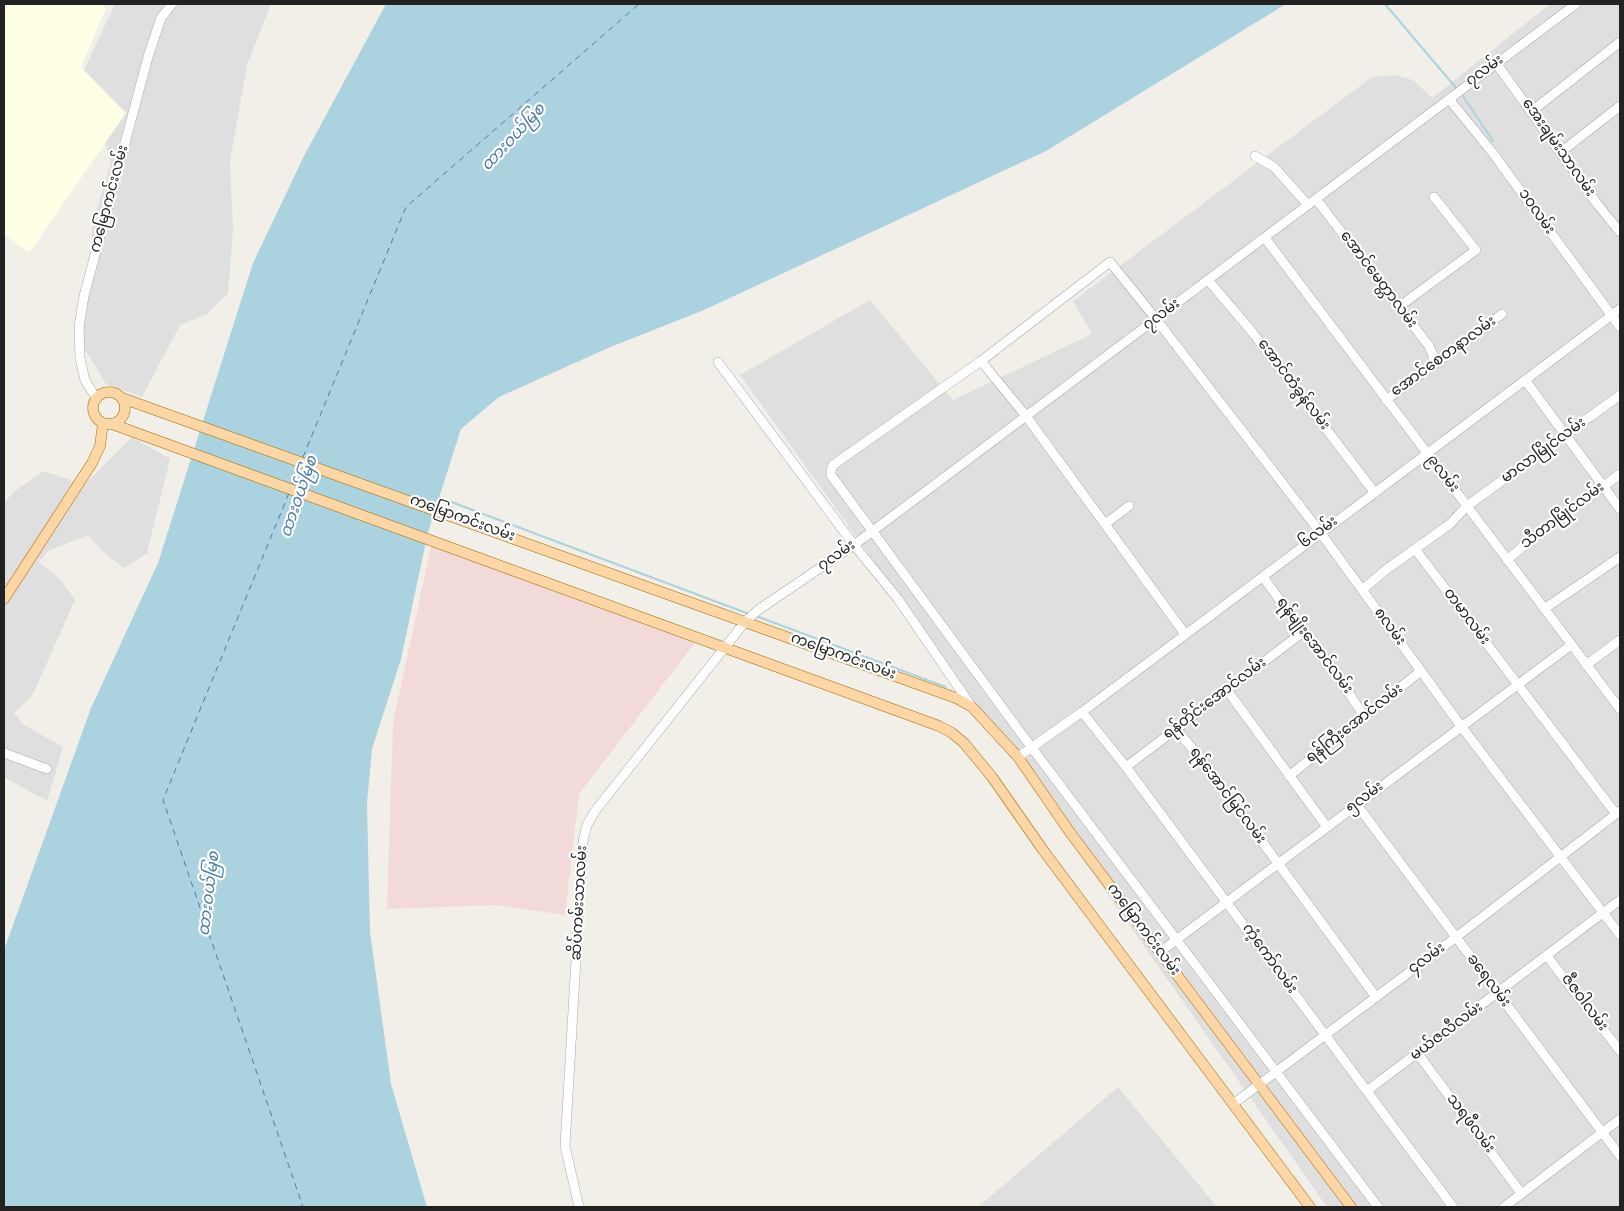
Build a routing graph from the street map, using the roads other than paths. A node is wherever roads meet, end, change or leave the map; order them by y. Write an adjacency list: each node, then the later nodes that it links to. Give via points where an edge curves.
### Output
1 (172, 4): 27 (street, ကမြောကင်းလမ်း, via 160,18 148,57 82,306 80,358 85,380)
2 (1576, 4): 4 (street, ၇လမ်း)
3 (1620, 42): 7 (street)
4 (1496, 63): 5 (street, ၇လမ်း); 7 (street, အေးချမ်းသာလမ်း)
5 (1452, 96): 11 (street, ၇လမ်း); 19 (street, ၁၀လမ်း)
6 (1620, 106): 8 (street)
7 (1532, 111): 8 (street, အေးချမ်းသာလမ်း)
8 (1561, 152): 13 (street, အေးချမ်းသာလမ်း)
9 (1255, 156): 12 (street, via 1274,167)
10 (1434, 197): 16 (street, via 1476,250)
11 (1316, 198): 12 (street, ၇လမ်း); 16 (street, အောင်မေတ္တာလမ်း)
12 (1308, 205): 14 (street, ၇လမ်း)
13 (1620, 232)
14 (1265, 238): 15 (street, ၇လမ်း); 29 (street, ၉လမ်း)
15 (1208, 280): 20 (street, ၇လမ်း); 36 (street, အောင်တံခွန်လမ်း, via 1253,333)
16 (1400, 306): 24 (street, အောင်မေတ္တာလမ်း, via 1429,346)
17 (1620, 309): 19 (street, ၆လမ်း)
18 (1502, 314): 24 (street, အောင်စေတနာလမ်း)
19 (1612, 316): 21 (street, ၁၀လမ်း); 25 (street, ၆လမ်း)
20 (1156, 319): 22 (street, ၈လမ်း, via 1110,262); 30 (street, ၇လမ်း); 42 (street, ၈လမ်း)
21 (1620, 327)
22 (981, 361): 30 (street); 41 (street, via 833,465 831,475)
23 (718, 362): 43 (street)
24 (1432, 364): 29 (street, အောင်စေတနာလမ်း)
25 (1525, 380): 32 (street); 33 (street, ၆လမ်း)
26 (1620, 396): 32 (street, မာလာမြိုင်လမ်း)
27 (96, 398): 28 (main road, via 111,392); 31 (main road, via 94,415)
28 (122, 398): 31 (main road, via 125,406 120,421); 51 (main road, ကမြောကင်းလမ်း)
29 (1386, 400): 33 (street, ၉လမ်း)
30 (1026, 416): 40 (street); 41 (street, ၇လမ်း)
31 (107, 424): 49 (main road, via 92,463); 56 (main road)
32 (1566, 435): 35 (street); 38 (street, မာလာမြိုင်လမ်း)
33 (1427, 454): 36 (street, ၆လမ်း); 38 (street, ၉လမ်း)
34 (1620, 474): 35 (street, သီတာမြိုင်လမ်း)
35 (1603, 486): 39 (street); 46 (street, သီတာမြိုင်လမ်း)
36 (1374, 493): 42 (street, ၆လမ်း)
37 (1129, 506): 40 (street)
38 (1467, 506): 44 (street, မာလာမြိုင်လမ်း, via 1450,524); 46 (street, ၉လမ်း)
39 (1620, 509)
40 (1106, 524): 53 (street)
41 (872, 531): 43 (street, ၇လမ်း); 67 (street)
42 (1320, 532): 47 (street, ၆လမ်း); 48 (street, ၈လမ်း)
43 (854, 545): 51 (street, ၇လမ်း); 61 (street, via 898,599)
44 (1415, 549): 48 (street, မာလာမြိုင်လမ်း); 59 (street, တမာလမ်း)
45 (1620, 556): 50 (street)
46 (1507, 560): 50 (street, ၉လမ်း)
47 (1263, 577): 52 (street, ရန်မျိုးအောင်လမ်း); 53 (street, ၆လမ်း)
48 (1362, 590): 58 (street, ၈လမ်း)
49 (4, 599)
50 (1544, 610): 55 (street, ၉လမ်း)
51 (745, 622): 56 (street, ဆိပ်ကမ်းသာလမ်း); 61 (main road, ကမြောကင်းလမ်း, via 956,698)
52 (1303, 632): 60 (street, ရန်တိုင်းအောင်လမ်း); 64 (street, ရန်မျိုးအောင်လမ်း, via 1329,663)
53 (1185, 634): 63 (street, ၆လမ်း)
54 (1620, 640): 57 (street)
55 (1571, 645): 57 (street, ၉လမ်း); 59 (street, ၅လမ်း)
56 (724, 648): 94 (main road, via 939,726 964,743); 99 (street, ဆိပ်ကမ်းသာလမ်း, via 595,811 585,833 565,1146)
57 (1586, 665): 62 (street, ၉လမ်း)
58 (1421, 672): 64 (street, ရန်ကြီးအောင်လမ်း); 65 (street, ၈လမ်း)
59 (1517, 684): 65 (street, ၅လမ်း); 74 (street, တမာလမ်း)
60 (1227, 690): 66 (street, ရန်တိုင်းအောင်လမ်း); 72 (street)
61 (972, 707): 69 (main road, ကမြောကင်းလမ်း)
62 (1620, 709)
63 (1082, 712): 67 (street, ၆လမ်း); 70 (street, ကံ့ကော်လမ်း)
64 (1364, 716): 72 (street, ရန်ကြီးအောင်လမ်း)
65 (1461, 726): 73 (street, ၅လမ်း); 76 (street, ၈လမ်း)
66 (1176, 729): 70 (street, ရန်တိုင်းအောင်လမ်း); 77 (street, ရန်အောင်မြင်လမ်း)
67 (1032, 748): 69 (street, ၆လမ်း); 83 (street)
68 (4, 753): 71 (street)
69 (1018, 757): 84 (main road, ကမြောကင်းလမ်း)
70 (1126, 767): 79 (street, ကံ့ကော်လမ်း)
71 (47, 769)
72 (1289, 776): 75 (street)
73 (1356, 806): 75 (street, ၅လမ်း); 82 (street, ခရေလမ်း)
74 (1618, 813): 76 (street, ၄လမ်း)
75 (1327, 827): 77 (street, ၅လမ်း)
76 (1561, 858): 80 (street, ၈လမ်း); 82 (street, ၄လမ်း)
77 (1278, 863): 79 (street, ၅လမ်း); 87 (street, ရန်အောင်မြင်လမ်း)
78 (1620, 900): 80 (street, မယ်ဇလီလမ်း)
79 (1227, 902): 83 (street, ၅လမ်း); 88 (street, ကံ့ကော်လမ်း)
80 (1603, 912): 81 (street, ၈လမ်း); 85 (street, မယ်ဇလီလမ်း)
81 (1620, 935)
82 (1456, 938): 86 (street, ခရေလမ်း); 87 (street, ၄လမ်း)
83 (1177, 939): 84 (street, ၅လမ်း); 91 (street)
84 (1160, 952): 92 (main road, ကမြောကင်းလမ်း)
85 (1547, 956): 86 (street, မယ်ဇလီလမ်း); 89 (street, ဇီဇဝါလမ်း)
86 (1498, 992): 90 (street, မယ်ဇလီလမ်း); 96 (street, ခရေလမ်း)
87 (1376, 997): 88 (street, ၄လမ်း)
88 (1324, 1036): 91 (street, ၄လမ်း); 93 (street, ကံ့ကော်လမ်း)
89 (1620, 1051)
90 (1418, 1054): 93 (street, မယ်ဇလီလမ်း); 98 (street, သရဖီလမ်း)
91 (1277, 1071): 92 (street, ၄လမ်း); 102 (street)
92 (1259, 1084): 94 (street, ၄လမ်း); 101 (main road, ကမြောကင်းလမ်း)
93 (1368, 1090): 103 (street, ကံ့ကော်လမ်း)
94 (1233, 1104): 100 (main road)
95 (1620, 1119): 96 (street)
96 (1602, 1132): 97 (street, ခရေလမ်း); 98 (street)
97 (1620, 1156)
98 (1521, 1193): 104 (street)
99 (579, 1207)
100 (1310, 1207)
101 (1351, 1207)
102 (1378, 1207)
103 (1453, 1207)
104 (1504, 1207)

